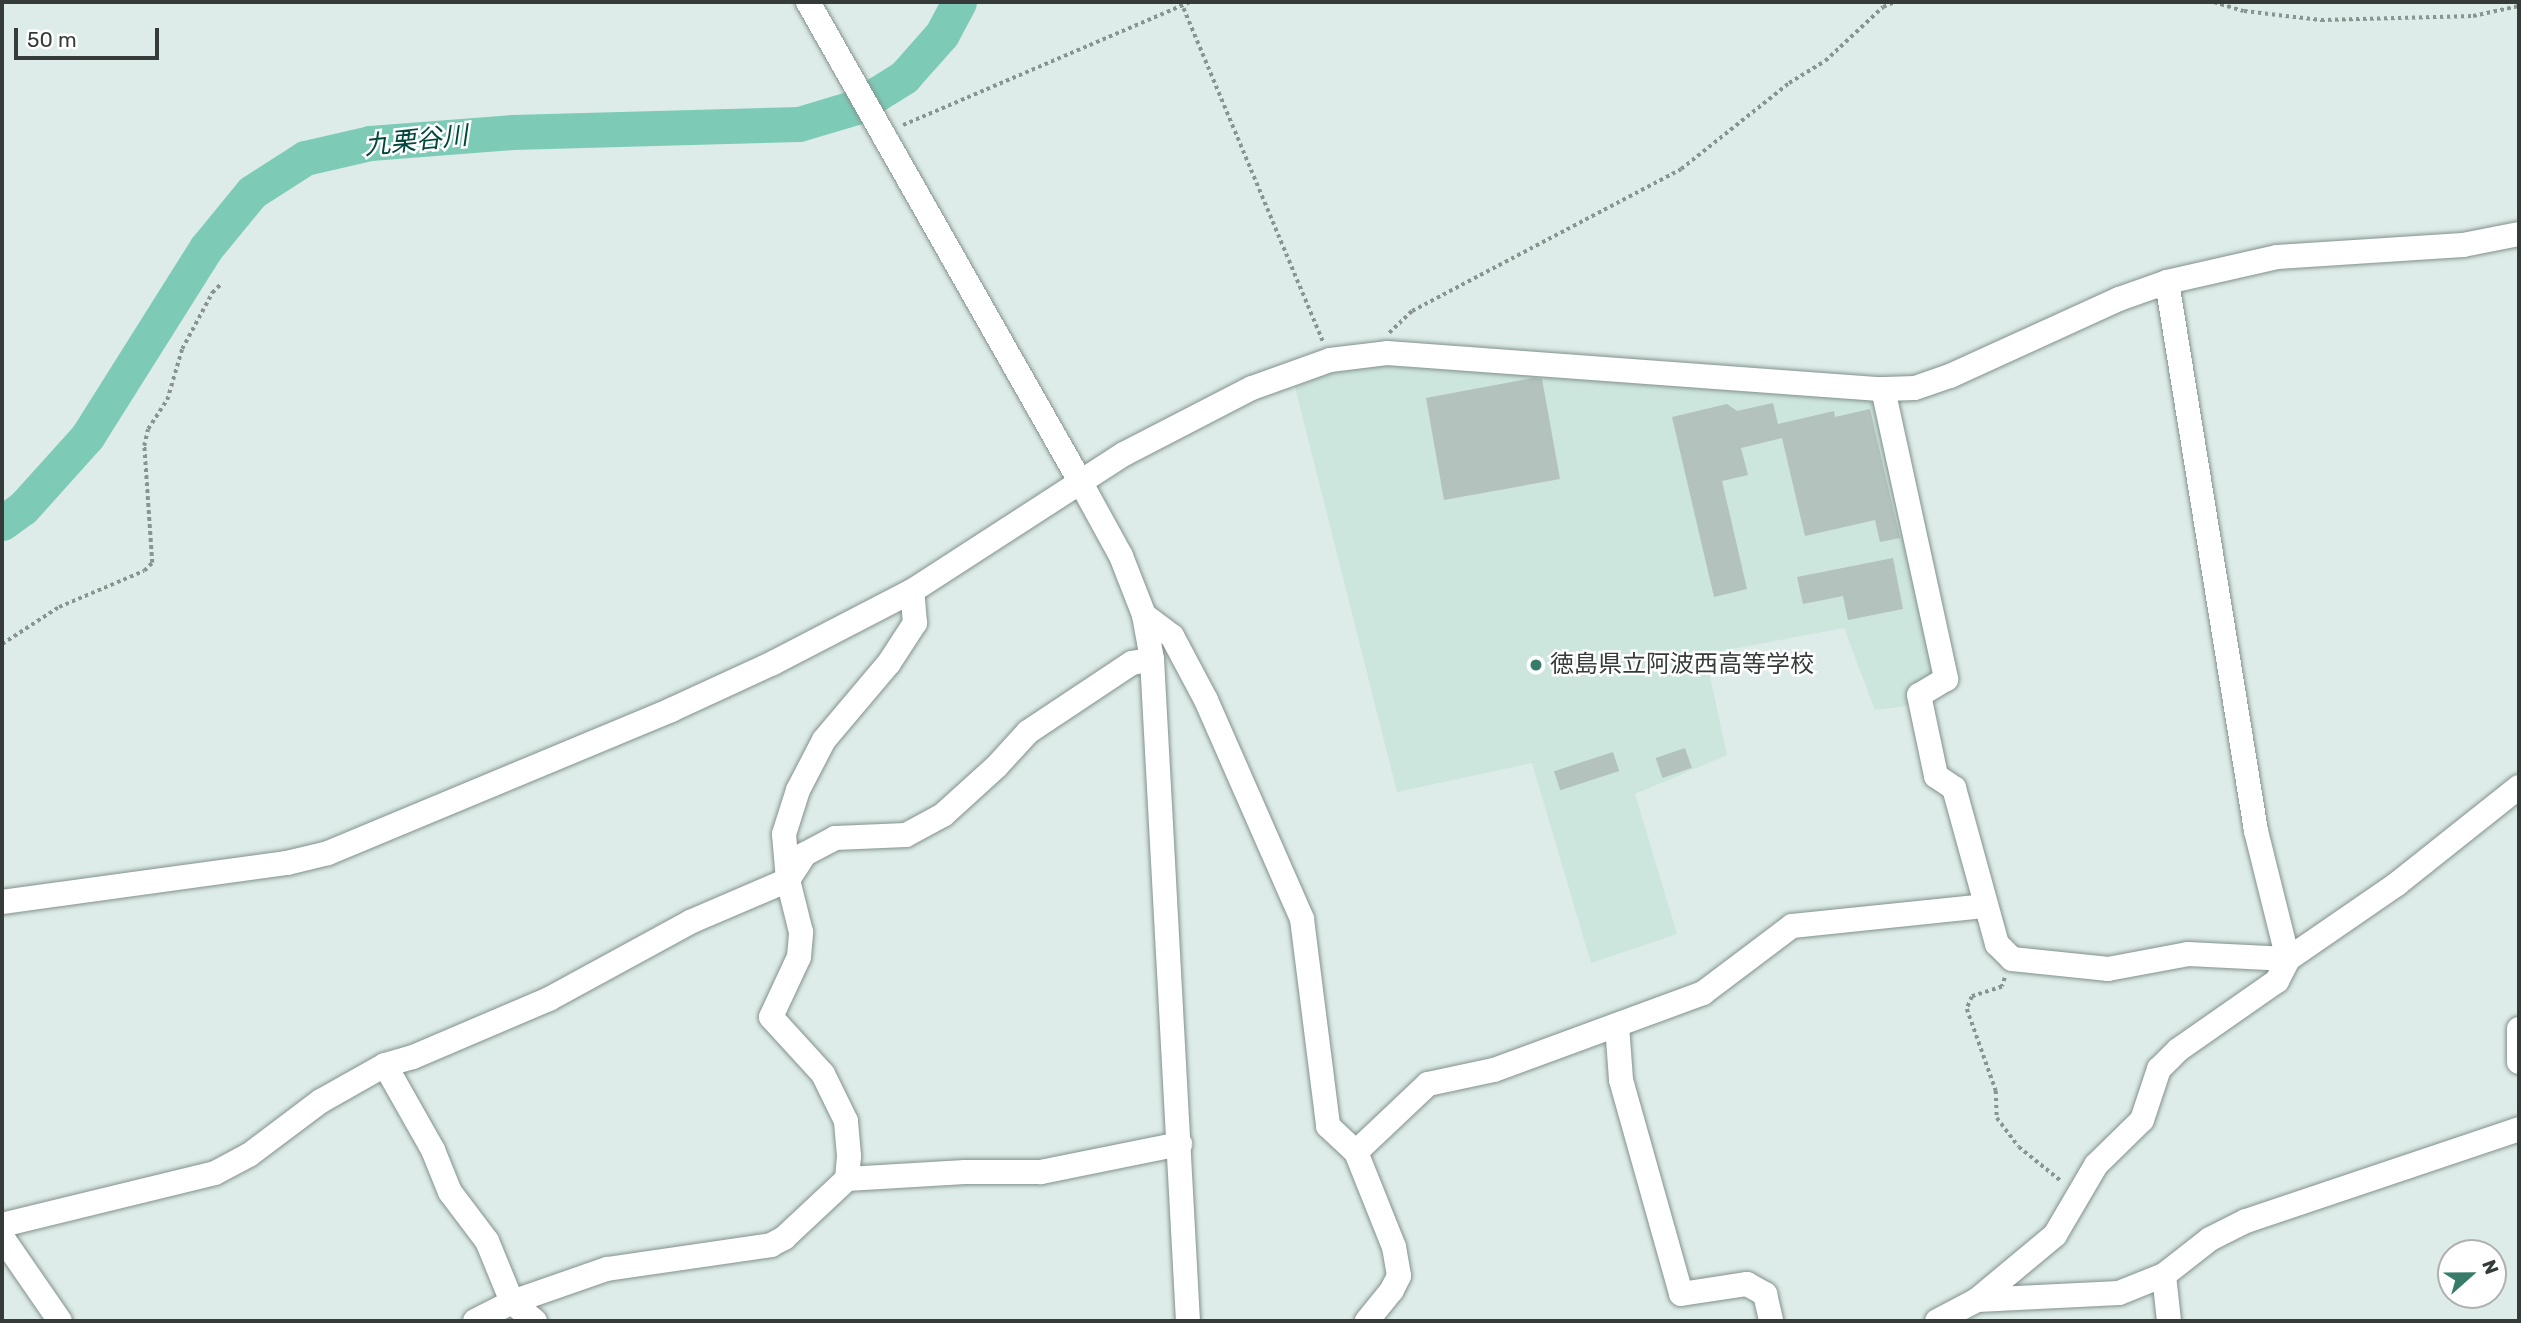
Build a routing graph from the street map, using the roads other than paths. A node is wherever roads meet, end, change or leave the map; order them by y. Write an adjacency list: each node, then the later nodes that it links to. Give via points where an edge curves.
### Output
1 (808, 2): 5 (street)
2 (2519, 234): 3 (street, via 2463,245 2277,257)
3 (2166, 282): 4 (street, via 2095,309 1950,376 1915,388); 13 (street, via 2254,817)
4 (1882, 389): 5 (street, via 1387,353 1330,360 1252,388 1124,454); 12 (street, via 1945,679 1919,695 1936,776 1954,788)
5 (1081, 483): 6 (street); 7 (street, via 1121,556)
6 (912, 591): 10 (street, via 915,623 889,663 824,740 798,790 784,834); 11 (street, via 671,710 328,853 287,863)
7 (1144, 615): 8 (street); 20 (street, via 1172,636 1206,700 1302,919 1328,1126)
8 (1152, 659): 10 (street, via 1132,663 1028,732 943,815 906,835 835,838 805,854); 19 (street)
9 (2519, 787): 13 (street, via 2397,884)
10 (788, 880): 17 (street, via 690,922 548,999); 21 (street, via 801,932 799,957 771,1017 823,1074 846,1121)
11 (2, 902)
12 (1984, 906): 13 (street, via 1997,944 2012,959 2108,969 2188,954); 14 (street, via 1792,926 1703,993)
13 (2288, 958): 25 (street, via 2277,981 2178,1050 2159,1069 2142,1120 2096,1165 2055,1235)
14 (1617, 1024): 20 (street, via 1494,1070 1427,1084); 32 (street, via 1621,1080 1681,1294 1747,1284 1765,1294)
15 (2519, 1029): 16 (street)
16 (2519, 1062)
17 (385, 1065): 22 (street, via 321,1101 249,1155 215,1173); 26 (street, via 433,1150 450,1192 486,1241)
18 (2517, 1137): 24 (street, via 2246,1221 2210,1240)
19 (1180, 1144): 21 (street, via 1041,1172); 30 (street)
20 (1356, 1152): 31 (street, via 1394,1247 1399,1276)
21 (847, 1179): 26 (street, via 771,1245 607,1269)
22 (2, 1225)
23 (2, 1237): 27 (street)
24 (2164, 1275): 25 (street, via 2119,1293); 34 (street)
25 (1977, 1300): 33 (street)
26 (512, 1302): 28 (street); 29 (street)
27 (60, 1321)
28 (475, 1321)
29 (535, 1321)
30 (1188, 1321)
31 (1367, 1321)
32 (1771, 1321)
33 (1937, 1321)
34 (2169, 1321)

